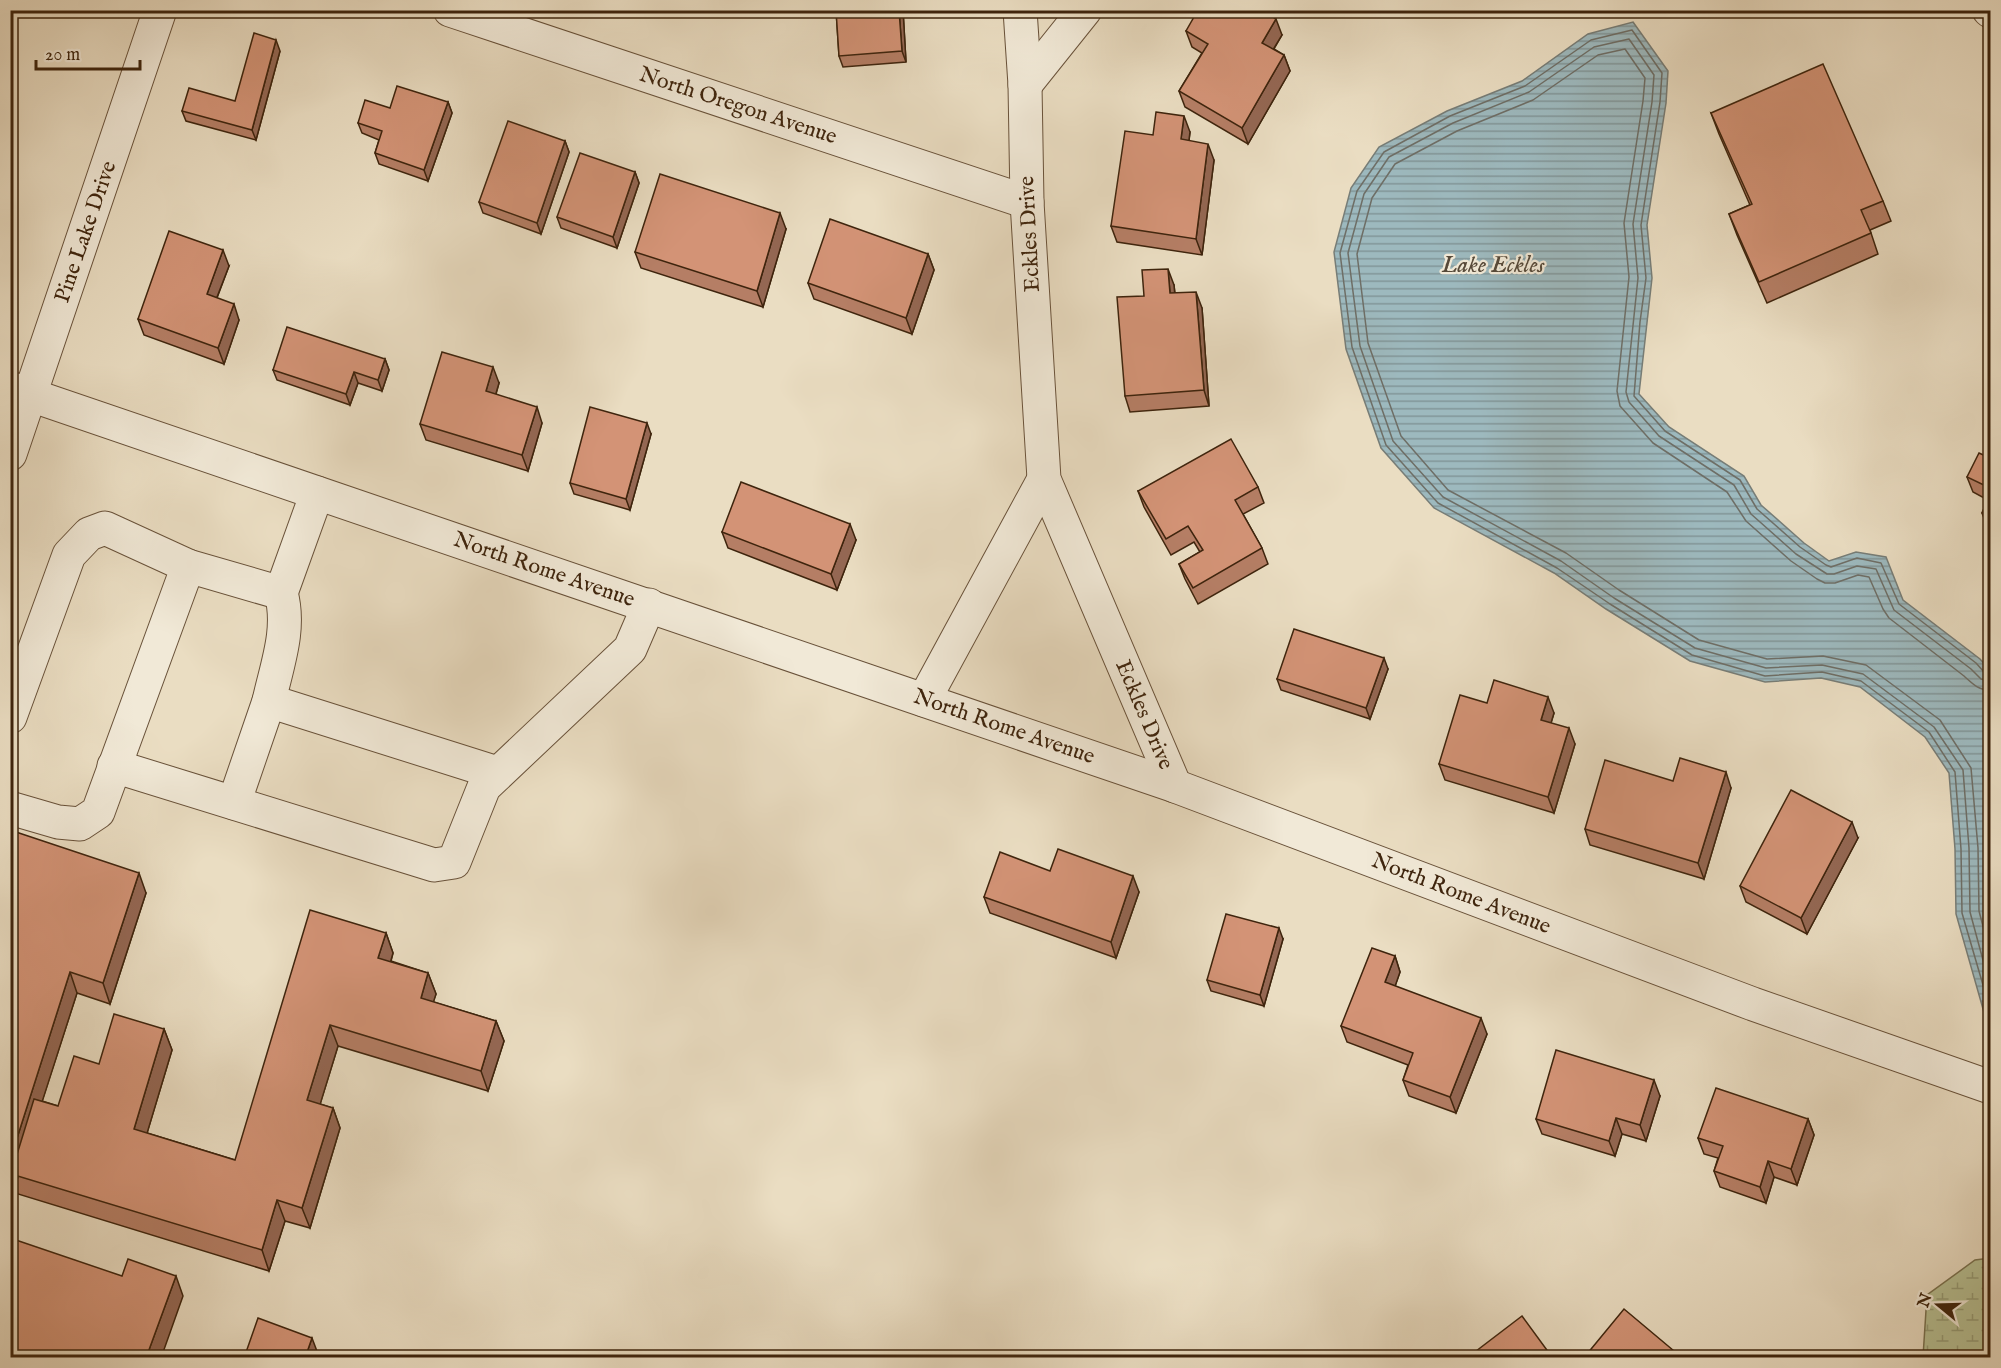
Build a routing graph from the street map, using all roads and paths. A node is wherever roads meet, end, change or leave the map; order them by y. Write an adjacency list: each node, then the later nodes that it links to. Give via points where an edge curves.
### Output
1 (160, 10): 7 (street, Pine Lake Drive)
2 (450, 10): 6 (street, North Oregon Avenue)
3 (1020, 10): 5 (street, Eckles Drive)
4 (1085, 10): 5 (street)
5 (1025, 85): 6 (street, Eckles Drive)
6 (1027, 202): 9 (street, Eckles Drive)
7 (21, 391): 8 (street, Pine Lake Drive); 10 (street, North Rome Avenue)
8 (10, 454)
9 (1044, 479): 14 (street); 19 (street, Eckles Drive)
10 (317, 493): 12 (street); 13 (street, North Rome Avenue)
11 (188, 566): 12 (street); 16 (street, via 105,528 89,534 69,555); 17 (street)
12 (281, 593): 15 (street, via 285,627)
13 (650, 605): 14 (street, North Rome Avenue); 18 (street, via 630,649)
14 (924, 700): 19 (street, North Rome Avenue)
15 (270, 701): 18 (street); 20 (street)
16 (10, 717)
17 (114, 766): 20 (street); 21 (street, via 98,812 80,824)
18 (497, 773): 20 (street, via 484,787 454,862 434,866)
19 (1174, 786): 22 (street, North Rome Avenue, via 1753,1004)
20 (234, 803)
21 (10, 808)
22 (1990, 1087)

